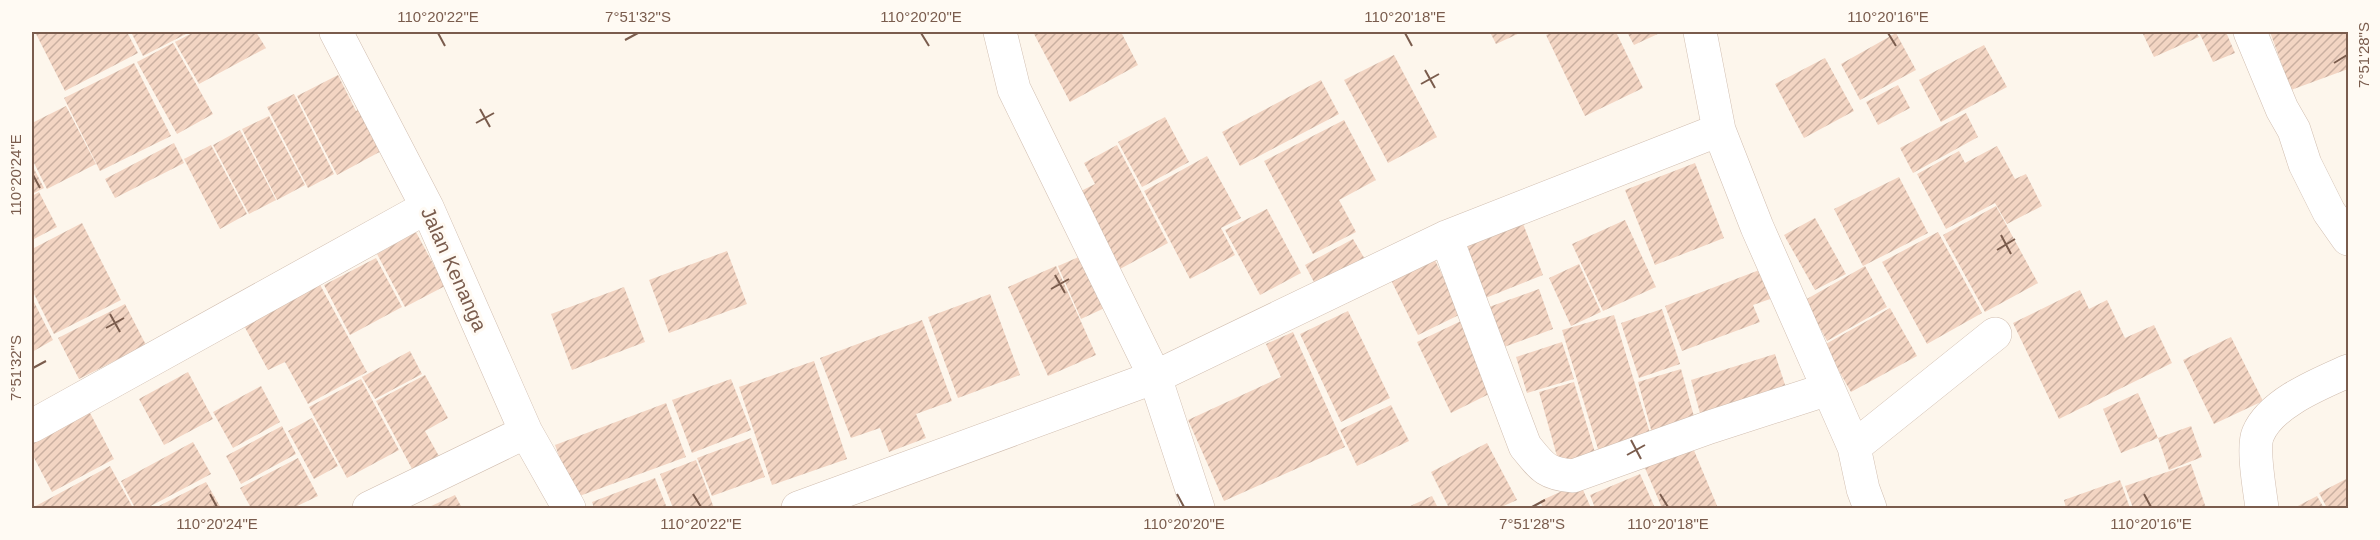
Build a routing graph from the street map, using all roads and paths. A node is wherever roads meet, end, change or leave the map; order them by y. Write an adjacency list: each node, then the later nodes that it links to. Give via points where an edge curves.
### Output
1 (336, 32): 6 (street, Jalan Kenanga)
2 (1000, 32): 11 (street, via 1014,89)
3 (1700, 32): 5 (street)
4 (2250, 32): 8 (street, via 2305,164 2329,212)
5 (1719, 130): 7 (street); 12 (street)
6 (427, 207): 13 (street); 14 (street, Jalan Kenanga)
7 (1446, 237): 11 (street); 12 (street, via 1525,446 1554,475 1573,476)
8 (2349, 239)
9 (1995, 334): 15 (street)
10 (2349, 371): 21 (street, via 2313,387 2275,411 2257,435)
11 (1155, 377): 18 (street); 19 (street)
12 (1828, 389): 15 (street)
13 (32, 426)
14 (526, 432): 16 (street); 17 (street, Jalan Kenanga)
15 (1854, 447): 20 (street)
16 (369, 508)
17 (569, 508)
18 (798, 508)
19 (1198, 508)
20 (1870, 508)
21 (2262, 508)

